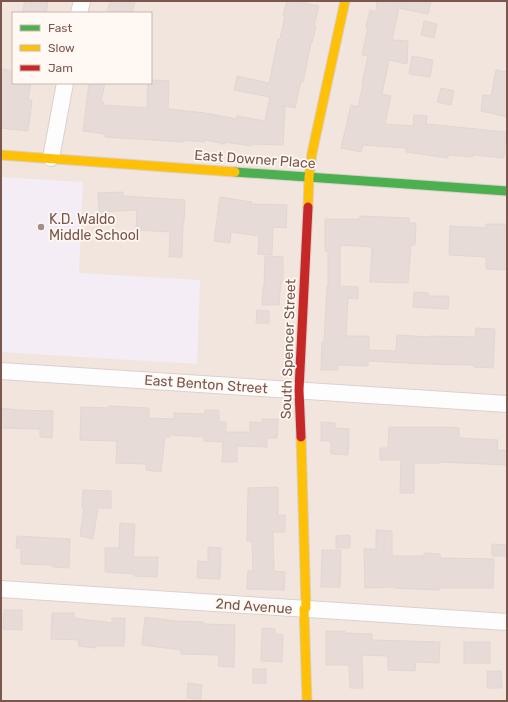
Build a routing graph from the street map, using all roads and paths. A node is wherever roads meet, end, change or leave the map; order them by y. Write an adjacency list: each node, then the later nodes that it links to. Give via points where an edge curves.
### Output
1 (82, 1): 3 (street)
2 (345, 1): 7 (street, South Spencer Street)
3 (79, 12)
4 (65, 84): 6 (street)
5 (1, 155): 6 (street, East Downer Place)
6 (51, 158): 7 (street, East Downer Place)
7 (309, 177): 8 (street, East Downer Place); 10 (street, South Spencer Street)
8 (507, 191)
9 (1, 371): 10 (street, East Benton Street)
10 (299, 390): 11 (street, East Benton Street); 13 (street, South Spencer Street, via 306,608)
11 (507, 404)
12 (1, 589): 13 (street, 2nd Avenue)
13 (304, 609): 14 (street, 2nd Avenue); 15 (street, South Spencer Street)
14 (507, 622)
15 (307, 701)

